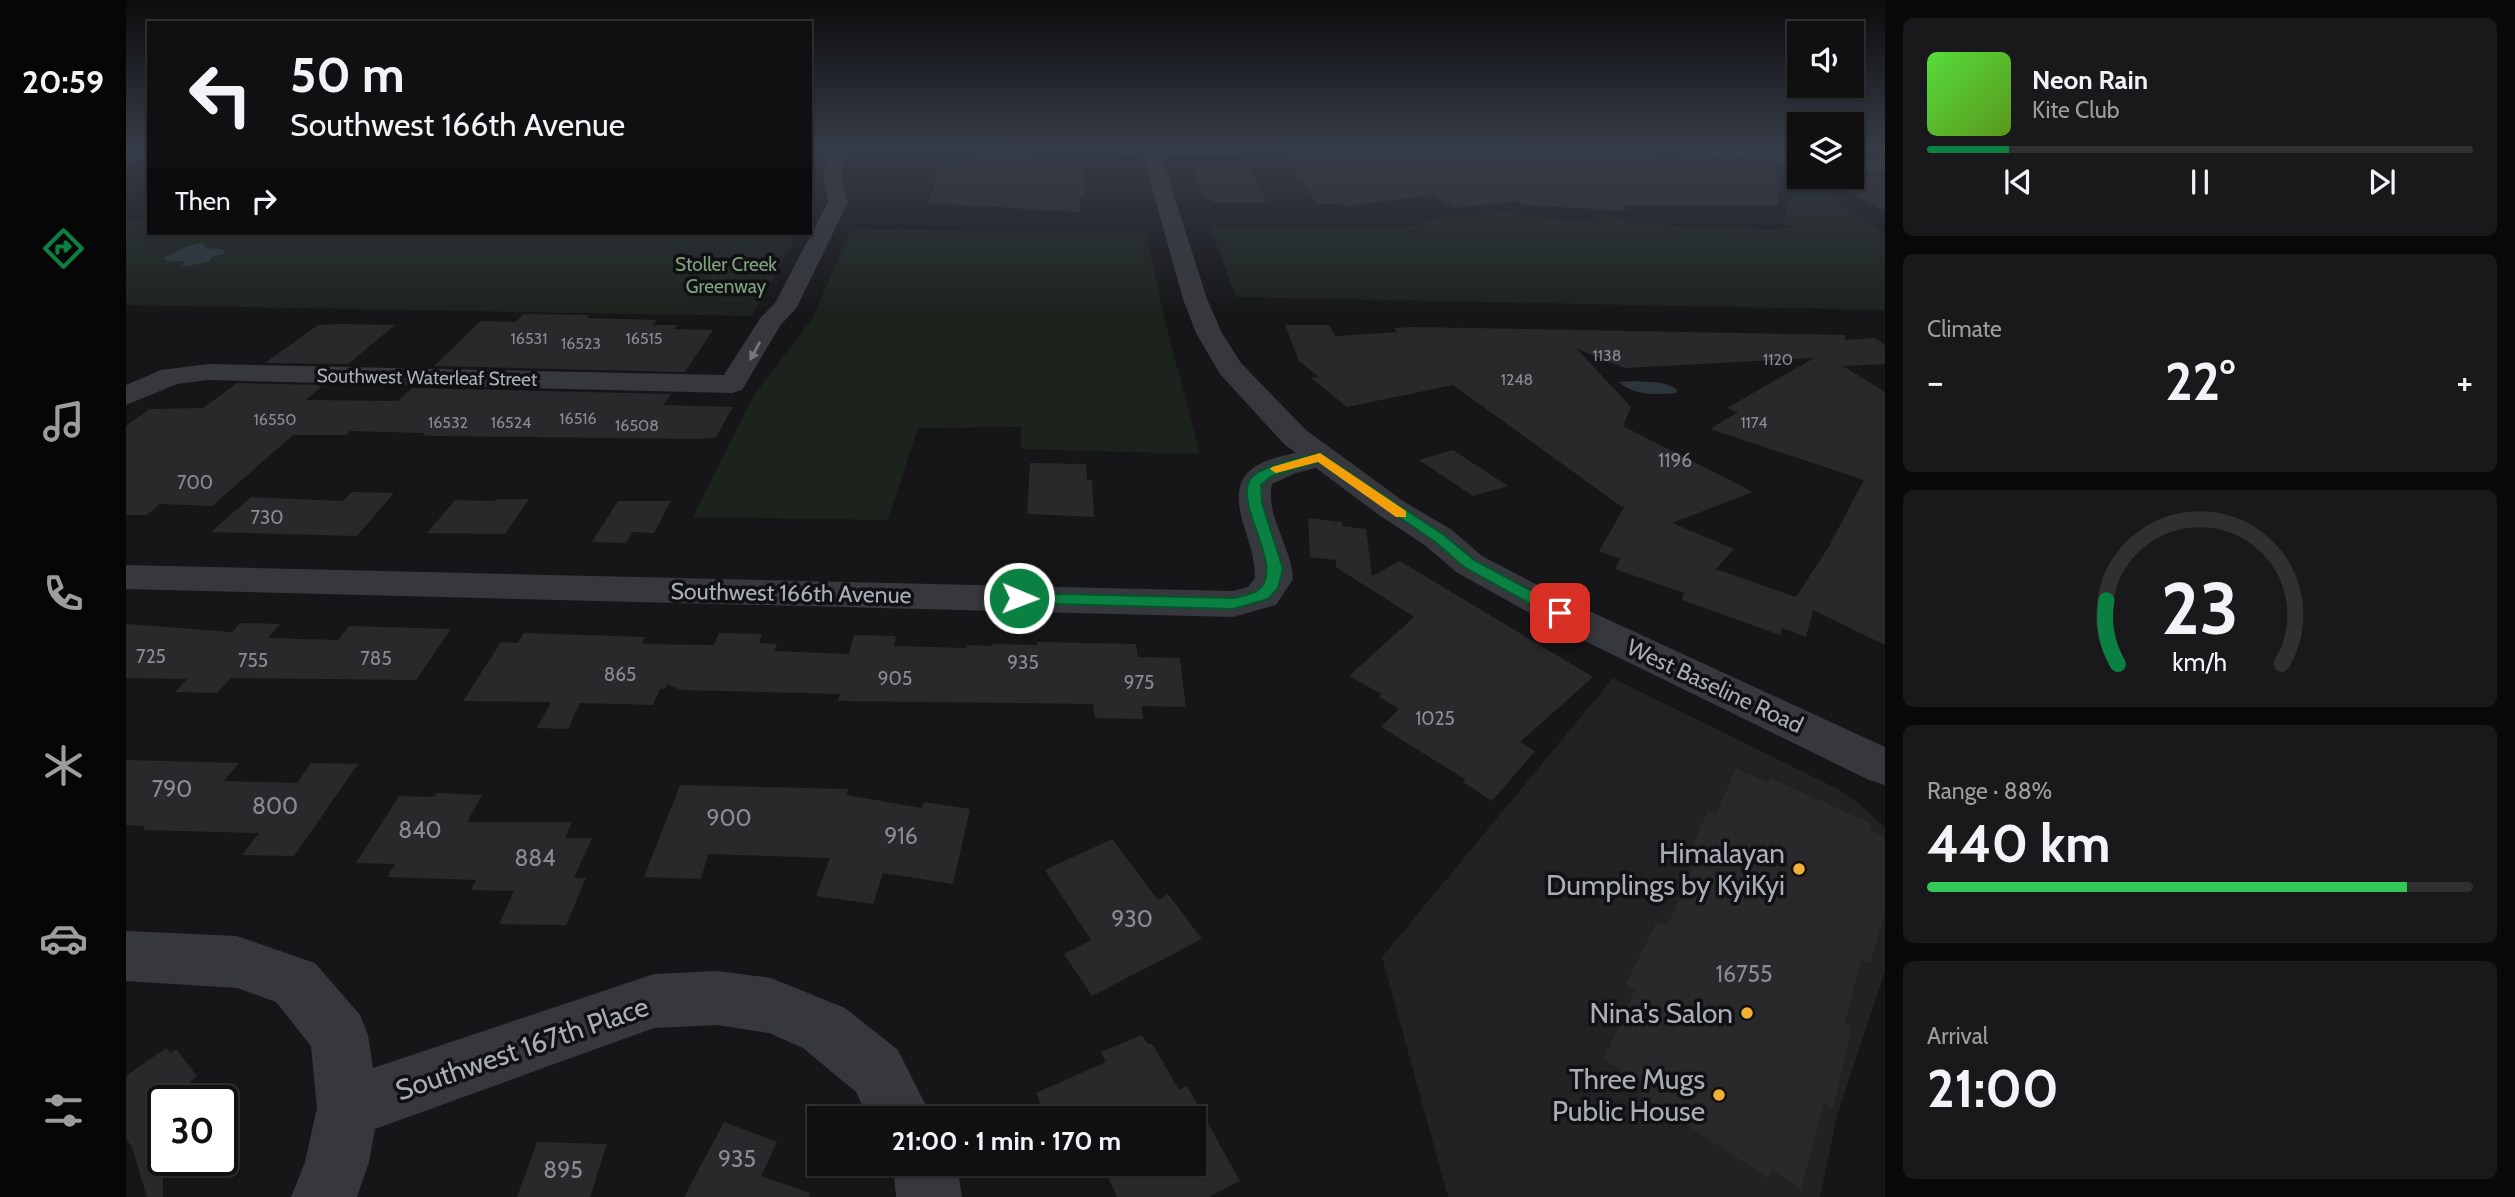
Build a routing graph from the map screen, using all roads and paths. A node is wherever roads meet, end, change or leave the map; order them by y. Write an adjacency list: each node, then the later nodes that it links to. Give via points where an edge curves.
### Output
1 (837, 204): 3 (street, Southwest Waterleaf Street, one-way to 3, via 785,307 773,316 747,367 732,384 208,372 171,376)
2 (1166, 204): 4 (street, West Baseline Road, via 1195,299 1230,368)
3 (126, 396)
4 (1320, 457): 5 (street, West Baseline Road); 6 (street, Southwest 166th Avenue, via 1257,479 1255,503 1273,558 1274,579 1262,596 1233,604)
5 (1439, 538): 7 (street, West Baseline Road, via 1495,556 1580,601); 8 (street, West Baseline Road, via 1469,564 1560,613)
6 (126, 578)
7 (1885, 738)
8 (1885, 767)
9 (126, 956): 11 (street, via 237,962 295,982 339,1034)
10 (895, 1106): 11 (street, Southwest 167th Place, via 877,1071 824,1028 771,1006 717,998 654,1001)
11 (348, 1108): 13 (street)
12 (926, 1176): 14 (street)
13 (324, 1197)
14 (929, 1197)

